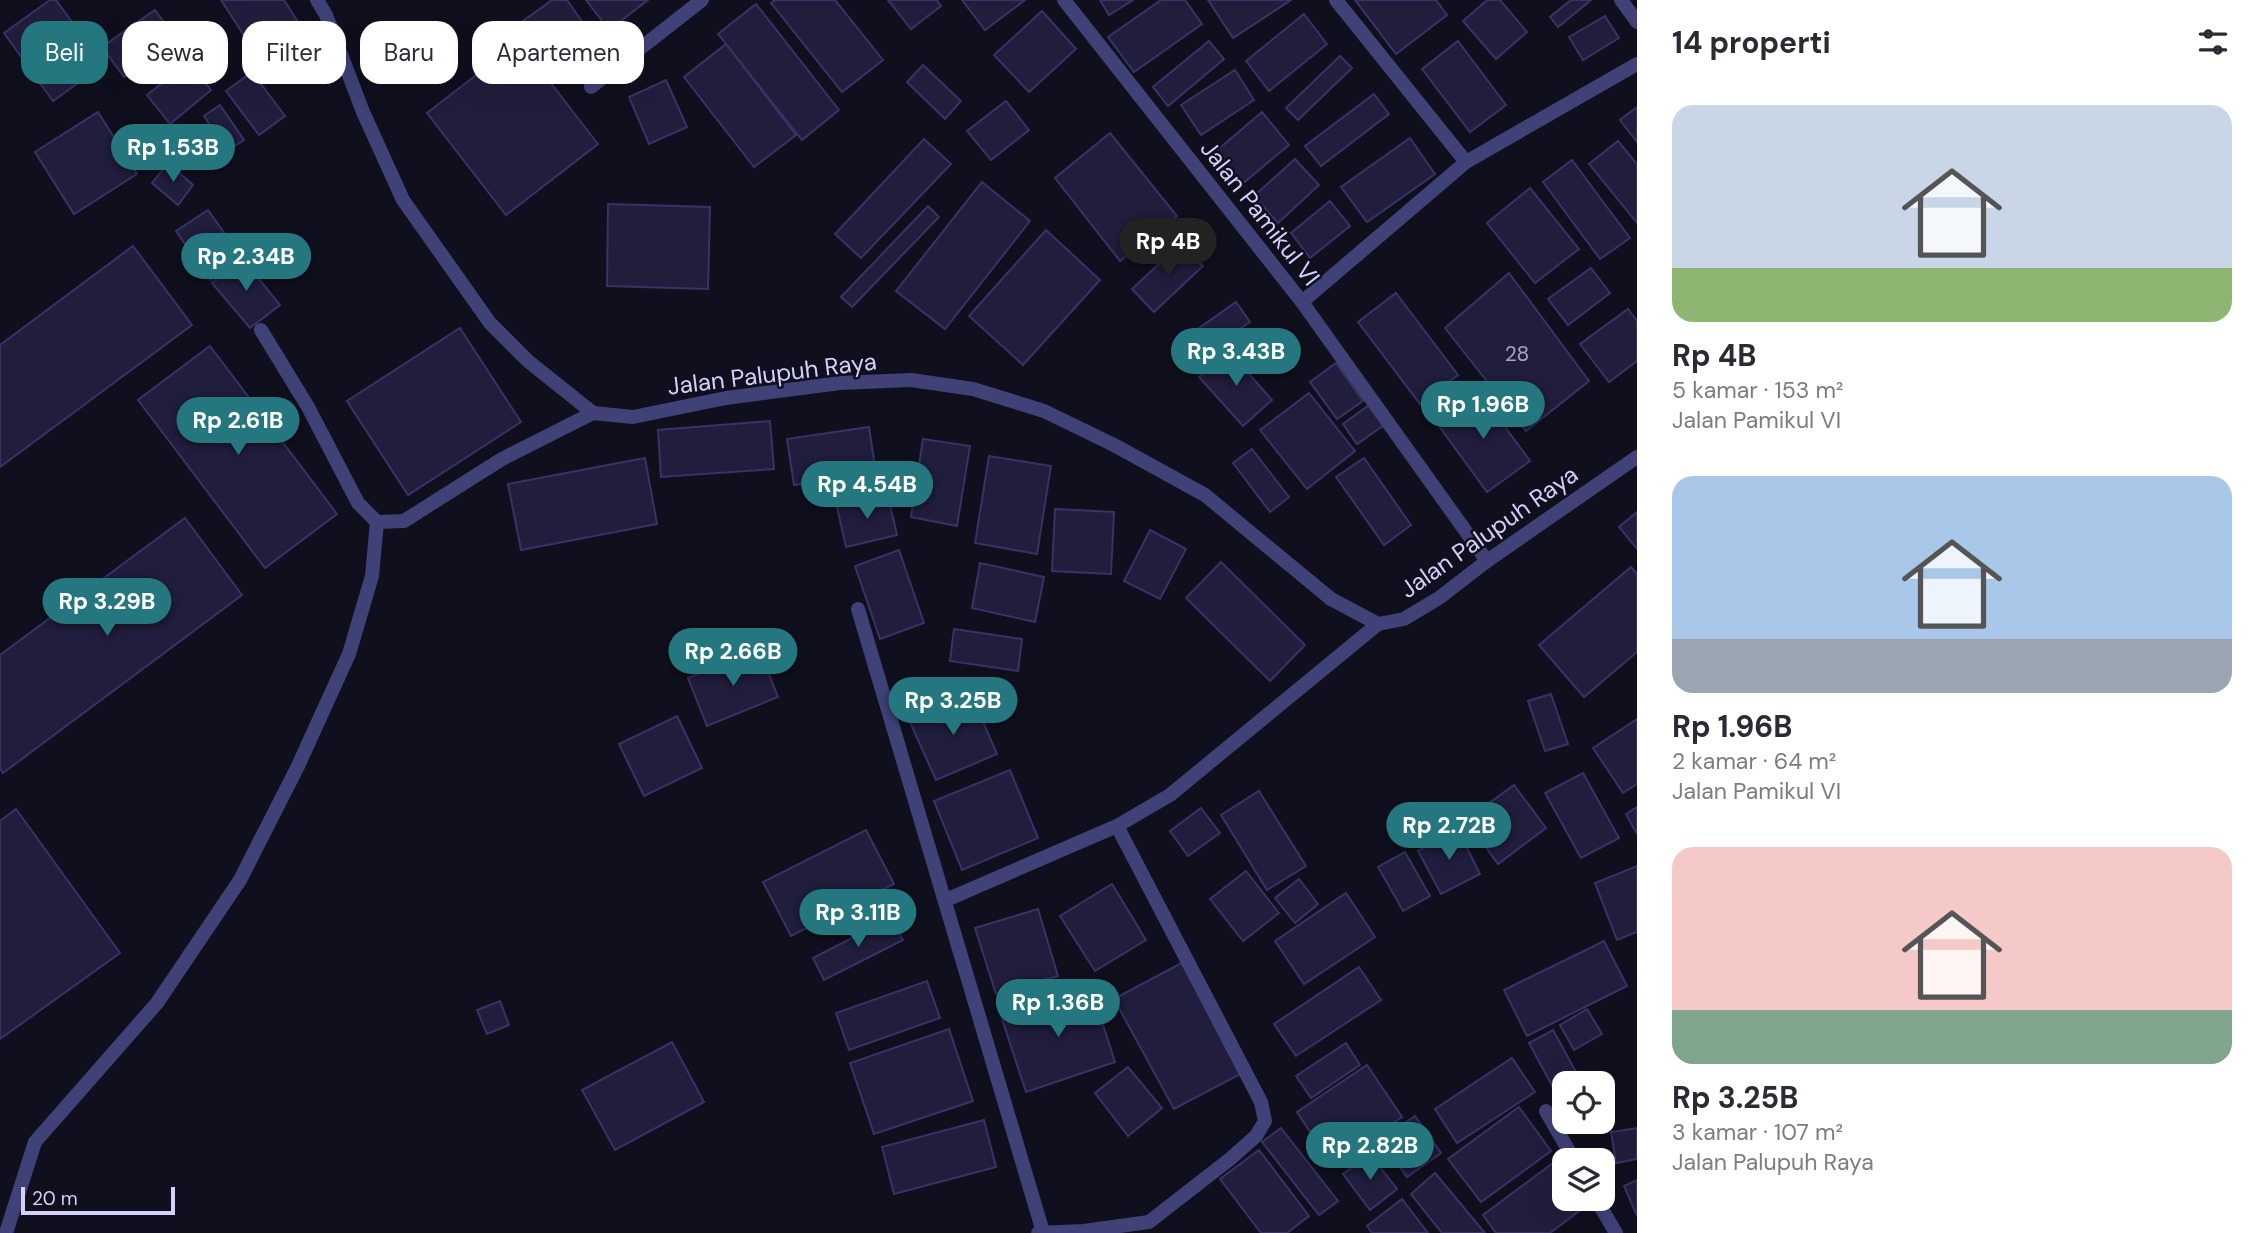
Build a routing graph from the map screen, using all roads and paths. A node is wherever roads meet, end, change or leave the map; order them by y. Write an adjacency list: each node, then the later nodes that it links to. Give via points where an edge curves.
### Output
1 (317, 0): 12 (street, via 403,200 490,323)
2 (702, 0): 8 (street)
3 (1064, 0): 10 (street, Jalan Pamikul VI)
4 (1336, 0): 9 (street)
5 (1621, 0): 6 (street)
6 (1637, 22)
7 (1637, 64): 9 (street)
8 (591, 87)
9 (1466, 162): 10 (street)
10 (1301, 302): 15 (street, Jalan Pamikul VI)
11 (261, 330): 14 (street, via 358,503)
12 (593, 414): 14 (street, via 502,459 404,521); 17 (street, Jalan Palupuh Raya, via 633,417 726,398 841,383 911,380 973,389 1044,411 1205,495 1331,599)
13 (1637, 457): 15 (street, Jalan Palupuh Raya)
14 (377, 522): 24 (street, via 372,576 349,654 240,880 156,1003 35,1142)
15 (1488, 561): 17 (street, Jalan Palupuh Raya, via 1404,619)
16 (858, 609): 19 (street)
17 (1378, 624): 18 (street, via 1170,795)
18 (1117, 826): 19 (street); 23 (street, via 1261,1102 1265,1121 1256,1136 1230,1159 1149,1222)
19 (946, 900): 23 (street)
20 (1546, 1111): 21 (street)
21 (1567, 1148)
22 (1603, 1211): 26 (street)
23 (1044, 1232): 25 (street)
24 (6, 1233)
25 (1038, 1233)
26 (1616, 1233)

